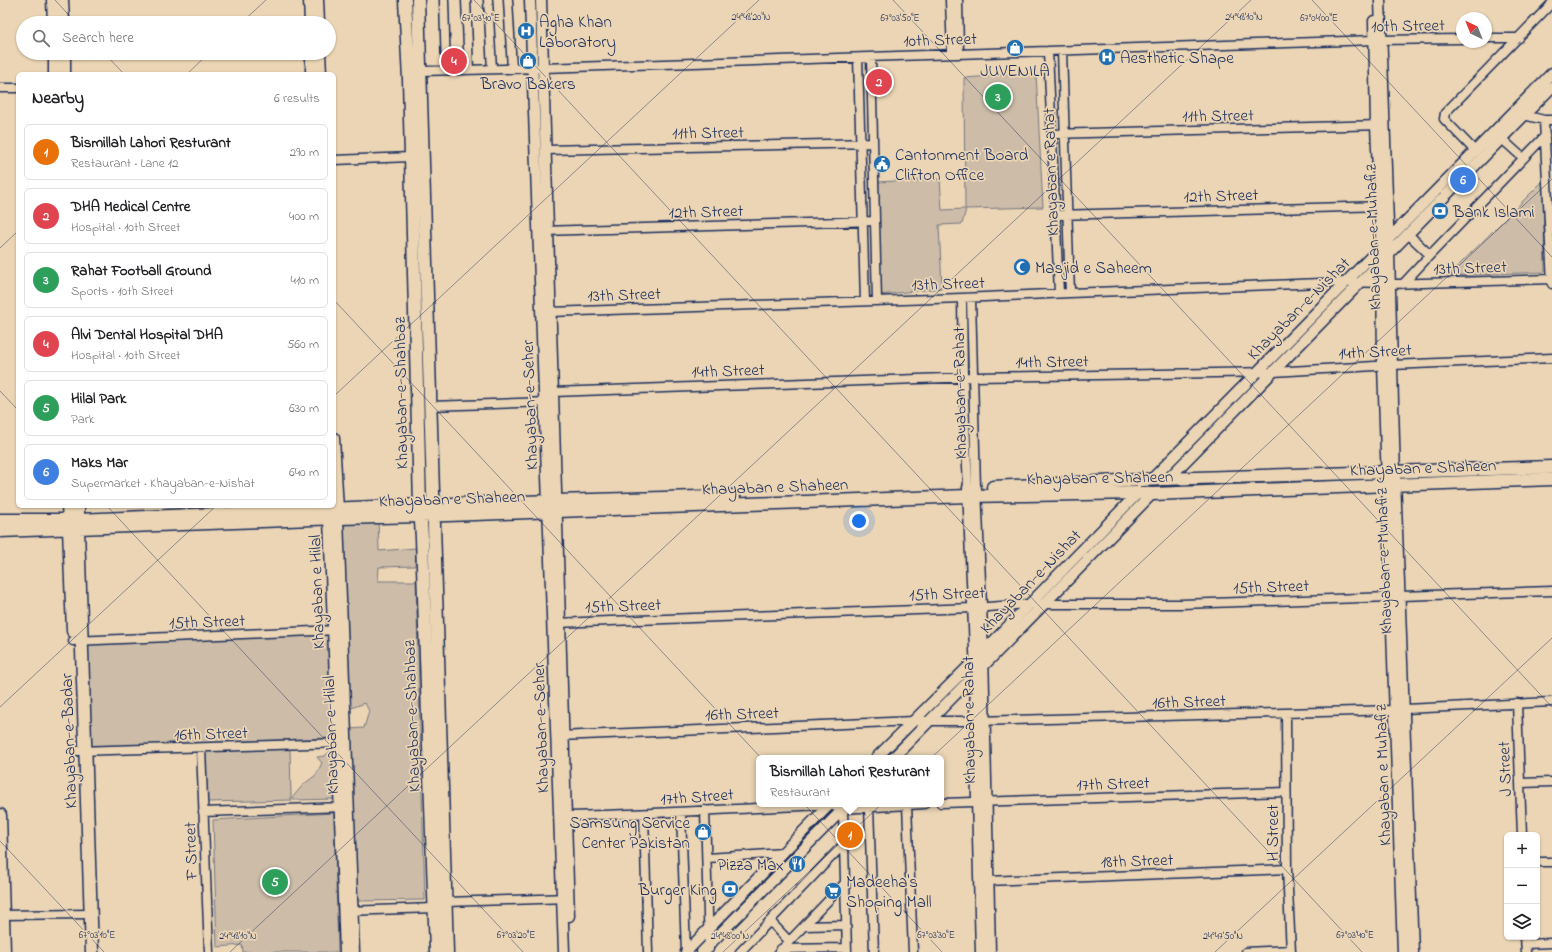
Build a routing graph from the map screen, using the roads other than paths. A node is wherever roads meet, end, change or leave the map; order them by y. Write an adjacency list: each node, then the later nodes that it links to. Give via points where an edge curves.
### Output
1 (53, 0): 18 (main road)
2 (62, 0): 19 (main road)
3 (309, 0): 20 (street)
4 (318, 0): 21 (street)
5 (405, 0): 61 (main road, Khayaban-e-Shahbaz)
6 (418, 0): 40 (main road, Khayaban-e-Shahbaz)
7 (444, 0): 38 (street)
8 (466, 0): 39 (street)
9 (488, 0): 37 (street)
10 (508, 0): 35 (street)
11 (530, 0): 36 (street, Khayaban-e-Seher)
12 (541, 0): 36 (street, Khayaban-e-Seher)
13 (950, 0): 28 (street)
14 (958, 0): 28 (street)
15 (1374, 0): 25 (street, Khayaban-e-Muhafiz)
16 (1380, 0): 25 (street, Khayaban-e-Muhafiz)
17 (1552, 3): 23 (street)
18 (54, 16)
19 (63, 16)
20 (310, 16)
21 (319, 16)
22 (1492, 38): 23 (street)
23 (1519, 38): 60 (street, via 1445,112 1444,119)
24 (1456, 39): 25 (street, 10th Street)
25 (1378, 40): 27 (street, 10th Street); 52 (street, Khayaban-e-Muhafiz)
26 (1048, 51): 27 (street, 10th Street); 28 (street, 10th Street); 53 (street)
27 (1062, 51): 54 (street, Khayaban e Rahat)
28 (956, 53): 30 (street, 10th Street)
29 (858, 58): 30 (street, 10th Street); 36 (street, 10th Street); 57 (street)
30 (871, 58): 58 (street)
31 (55, 60): 41 (main road)
32 (64, 60): 42 (main road)
33 (311, 60): 43 (street)
34 (320, 60): 44 (street)
35 (512, 68): 36 (street, 10th Street); 37 (street, 10th Street)
36 (538, 68): 59 (street, Khayaban-e-Seher); 70 (street, Khayaban-e-Seher)
37 (492, 69): 39 (street, 10th Street)
38 (446, 70): 39 (street, 10th Street); 40 (street, 10th Street)
39 (469, 70)
40 (420, 71): 97 (main road, Khayaban-e-Shahbaz)
41 (55, 72)
42 (64, 72)
43 (312, 72)
44 (321, 72)
45 (1552, 72): 49 (street, Khayaban-e-Nishat)
46 (1552, 87): 50 (street, Khayaban-e-Nishat)
47 (0, 88): 48 (street)
48 (16, 88)
49 (1513, 112): 50 (street); 60 (street, Khayaban-e-Nishat)
50 (1525, 116): 51 (street); 56 (street, Khayaban-e-Nishat)
51 (1548, 120): 55 (street)
52 (1380, 125): 54 (street, 11th Street); 65 (street, Khayaban-e-Muhafiz)
53 (1052, 134): 54 (street, 11th Street); 67 (street)
54 (1064, 134): 66 (street, Khayaban e Rahat)
55 (1545, 136): 62 (street); 64 (street)
56 (1502, 138): 62 (street); 71 (street, Khayaban-e-Nishat)
57 (860, 143): 58 (street, 11th Street); 59 (street, 11th Street); 69 (street)
58 (872, 143): 68 (street)
59 (545, 150): 70 (street, Khayaban-e-Seher)
60 (1475, 150): 72 (street, Khayaban-e-Nishat)
61 (411, 157): 63 (street); 110 (main road, Khayaban-e-Shahbaz)
62 (1523, 158): 75 (street)
63 (336, 160)
64 (1550, 197): 77 (street)
65 (1383, 206): 66 (street, 12th Street); 72 (street, Khayaban-e-Muhafiz); 73 (street, Khayaban-e-Muhafiz)
66 (1067, 214): 67 (street, 12th Street); 83 (street, Khayaban e Rahat)
67 (1056, 215): 84 (street)
68 (875, 221): 69 (street, 12th Street); 88 (street)
69 (862, 222): 70 (street, 12th Street); 87 (street)
70 (543, 231): 89 (street, Khayaban-e-Seher); 96 (street, Khayaban-e-Seher)
71 (1408, 234): 74 (street, Khayaban-e-Nishat); 75 (street)
72 (1388, 240): 73 (street, Khayaban-e-Nishat); 74 (street, Khayaban-e-Muhafiz)
73 (1380, 247): 76 (street, Khayaban-e-Muhafiz); 78 (street, Khayaban-e-Nishat)
74 (1389, 253): 76 (street, Khayaban-e-Nishat); 80 (street, Khayaban-e-Muhafiz)
75 (1430, 255): 81 (street)
76 (1382, 261): 79 (street, Khayaban-e-Nishat); 80 (street, Khayaban-e-Muhafiz)
77 (1552, 279): 81 (street, 13th Street); 82 (street)
78 (1346, 282): 79 (street, 13th Street); 83 (street, 13th Street); 92 (street, Khayaban-e-Nishat)
79 (1360, 283): 80 (street, 13th Street); 93 (street, Khayaban-e-Nishat)
80 (1386, 284): 81 (street, 13th Street); 91 (street, Khayaban-e-Muhafiz)
81 (1403, 284)
82 (1552, 284)
83 (1070, 292): 84 (street, 13th Street)
84 (1059, 293): 86 (street, 13th Street)
85 (962, 298): 86 (street, 13th Street); 88 (street, 13th Street); 94 (street, Khayaban-e-Rahat)
86 (971, 298): 95 (street, Khayaban-e-Rahat)
87 (865, 301): 88 (street, 13th Street); 89 (street, 13th Street)
88 (877, 301)
89 (550, 312): 96 (street, Khayaban-e-Seher)
90 (1552, 358): 91 (street, 14th Street)
91 (1387, 365): 93 (street, 14th Street); 99 (street, Khayaban-e-Muhafiz)
92 (1258, 372): 93 (street, 14th Street); 95 (street, 14th Street); 101 (street, Khayaban-e-Nishat)
93 (1273, 372): 102 (street, Khayaban-e-Nishat)
94 (963, 377): 95 (street, 14th Street); 96 (street, 14th Street); 103 (street, Khayaban-e-Rahat)
95 (974, 377): 103 (street, Khayaban-e-Rahat)
96 (550, 399): 97 (street, 14th Street); 106 (street, Khayaban-e-Seher)
97 (430, 406): 109 (main road, Khayaban-e-Shahbaz)
98 (1552, 467): 99 (main road, Khayaban e Shaheen)
99 (1392, 479): 100 (main road, Khayaban e Shaheen); 102 (main road, Khayaban e Shaheen); 105 (main road, Khayaban e Shaheen); 116 (street, Khayaban-e-Muhafiz)
100 (1552, 479)
101 (1151, 480): 102 (main road, Khayaban e Shaheen); 103 (main road, Khayaban e Shaheen)
102 (1167, 480)
103 (972, 492): 104 (main road, Khayaban e Shaheen); 106 (main road, Khayaban e Shaheen); 119 (street, Khayaban e Rahat)
104 (1138, 493): 105 (main road, Khayaban e Shaheen); 117 (street, Khayaban-e-Nishat)
105 (1152, 494): 118 (street, Khayaban-e-Nishat)
106 (552, 507): 109 (main road, Khayaban e Shaheen); 120 (street, Khayaban-e-Seher)
107 (69, 508): 113 (main road, Khayaban-e-Badar)
108 (78, 508): 113 (main road, Khayaban-e-Badar)
109 (433, 510): 110 (main road, Khayaban e Shaheen); 166 (main road, Khayaban-e-Shahbaz)
110 (420, 511): 111 (main road, Khayaban e Shaheen); 167 (main road, Khayaban-e-Shahbaz)
111 (332, 512): 113 (main road, Khayaban e Shaheen); 121 (street)
112 (0, 520): 113 (main road, Khayaban e Shaheen)
113 (74, 524): 114 (main road, Khayaban e Shaheen); 122 (main road, Khayaban-e-Badar)
114 (0, 531)
115 (1552, 591): 116 (street, 15th Street)
116 (1396, 596): 118 (street, 15th Street, via 1181,604); 127 (street, Khayaban-e-Muhafiz)
117 (1029, 604): 118 (street, 15th Street); 119 (street, 15th Street); 123 (street, Khayaban-e-Nishat)
118 (1043, 605): 124 (street, Khayaban-e-Nishat)
119 (977, 608): 120 (street, 15th Street); 123 (street, Khayaban e Rahat); 124 (street, Khayaban e Rahat)
120 (556, 623): 132 (street, Khayaban-e-Seher)
121 (338, 630): 122 (street, 15th Street); 133 (street, Khayaban e Hilal)
122 (77, 641): 135 (main road, Khayaban-e-Badar)
123 (983, 652): 124 (street, Khayaban e Rahat)
124 (978, 667): 129 (street, Khayaban-e-Nishat); 130 (street, Khayaban-e-Nishat); 131 (street, Khayaban e Rahat)
125 (1552, 702): 126 (street, 16th Street)
126 (1517, 703): 127 (street, 16th Street); 140 (street, J Street)
127 (1400, 710): 128 (street, 16th Street); 138 (street, Khayaban-e-Muhafiz)
128 (1286, 713): 131 (street, 16th Street); 141 (street, H Street)
129 (914, 721): 130 (street, 16th Street); 132 (street, 16th Street); 136 (street, Khayaban-e-Nishat)
130 (930, 721): 131 (street, 16th Street); 137 (street, Khayaban-e-Nishat)
131 (979, 721): 142 (street, Khayaban e Rahat)
132 (560, 736): 155 (street, Khayaban-e-Seher); 165 (street, Khayaban-e-Seher)
133 (342, 743): 134 (street, 16th Street); 144 (street, Khayaban e Hilal)
134 (201, 748): 135 (street, 16th Street); 151 (street, F Street)
135 (81, 751): 170 (main road, Khayaban-e-Badar)
136 (879, 755)
137 (896, 755)
138 (1402, 770): 200 (street, Khayaban e Muhafiz); 201 (street, Khayaban-e-Muhafiz)
139 (1552, 782): 140 (street)
140 (1520, 783): 156 (street, J Street)
141 (1286, 792): 142 (street, 17th Street); 162 (street, H Street)
142 (981, 802): 143 (street, 17th Street); 163 (street, Khayaban e Rahat); 197 (street, Khayaban e Rahat)
143 (944, 803)
144 (344, 807): 151 (street); 168 (street, Khayaban e Hilal)
145 (768, 807): 150 (street, 17th Street)
146 (827, 807): 158 (street)
147 (845, 807): 148 (street, 17th Street); 157 (street); 178 (street)
148 (869, 807): 195 (street)
149 (907, 807): 196 (street)
150 (705, 810): 152 (street, 17th Street); 159 (street)
151 (204, 812): 185 (street, F Street)
152 (682, 813): 153 (street, 17th Street); 193 (street)
153 (644, 814): 155 (street, 17th Street); 192 (street)
154 (0, 815): 169 (main road)
155 (566, 816): 165 (street, Khayaban-e-Seher)
156 (1522, 832)
157 (843, 845): 164 (street); 171 (street)
158 (783, 853): 159 (street); 174 (street)
159 (706, 858): 174 (street)
160 (1540, 862): 161 (street)
161 (1552, 862)
162 (1287, 869): 163 (street, 18th Street); 181 (street, H Street)
163 (988, 881): 198 (street, Khayaban e Rahat)
164 (844, 884): 172 (street); 173 (street)
165 (565, 898): 166 (street); 190 (street, Khayaban-e-Seher); 191 (street, Khayaban-e-Seher)
166 (446, 902): 189 (main road, Khayaban-e-Shahbaz)
167 (434, 908): 168 (street); 188 (main road, Khayaban-e-Shahbaz)
168 (349, 911): 186 (street, Khayaban e Hilal); 187 (street)
169 (2, 914): 170 (street); 182 (main road)
170 (87, 914): 183 (main road, Khayaban-e-Badar); 184 (main road, Khayaban-e-Badar)
171 (770, 921): 175 (street); 194 (street)
172 (846, 925): 173 (street); 179 (street)
173 (805, 926): 175 (street)
174 (708, 929): 178 (street); 193 (street)
175 (790, 941): 180 (street)
176 (1552, 943): 177 (street)
177 (1526, 944)
178 (706, 950)
179 (847, 950): 180 (street)
180 (780, 951)
181 (1291, 951): 199 (street)
182 (4, 952)
183 (85, 952)
184 (92, 952)
185 (209, 952)
186 (345, 952)
187 (354, 952)
188 (436, 952)
189 (447, 952)
190 (564, 952)
191 (570, 952)
192 (648, 952)
193 (686, 952)
194 (740, 952)
195 (874, 952)
196 (913, 952)
197 (981, 952)
198 (990, 952)
199 (1246, 952)
200 (1403, 952)
201 (1413, 952)

